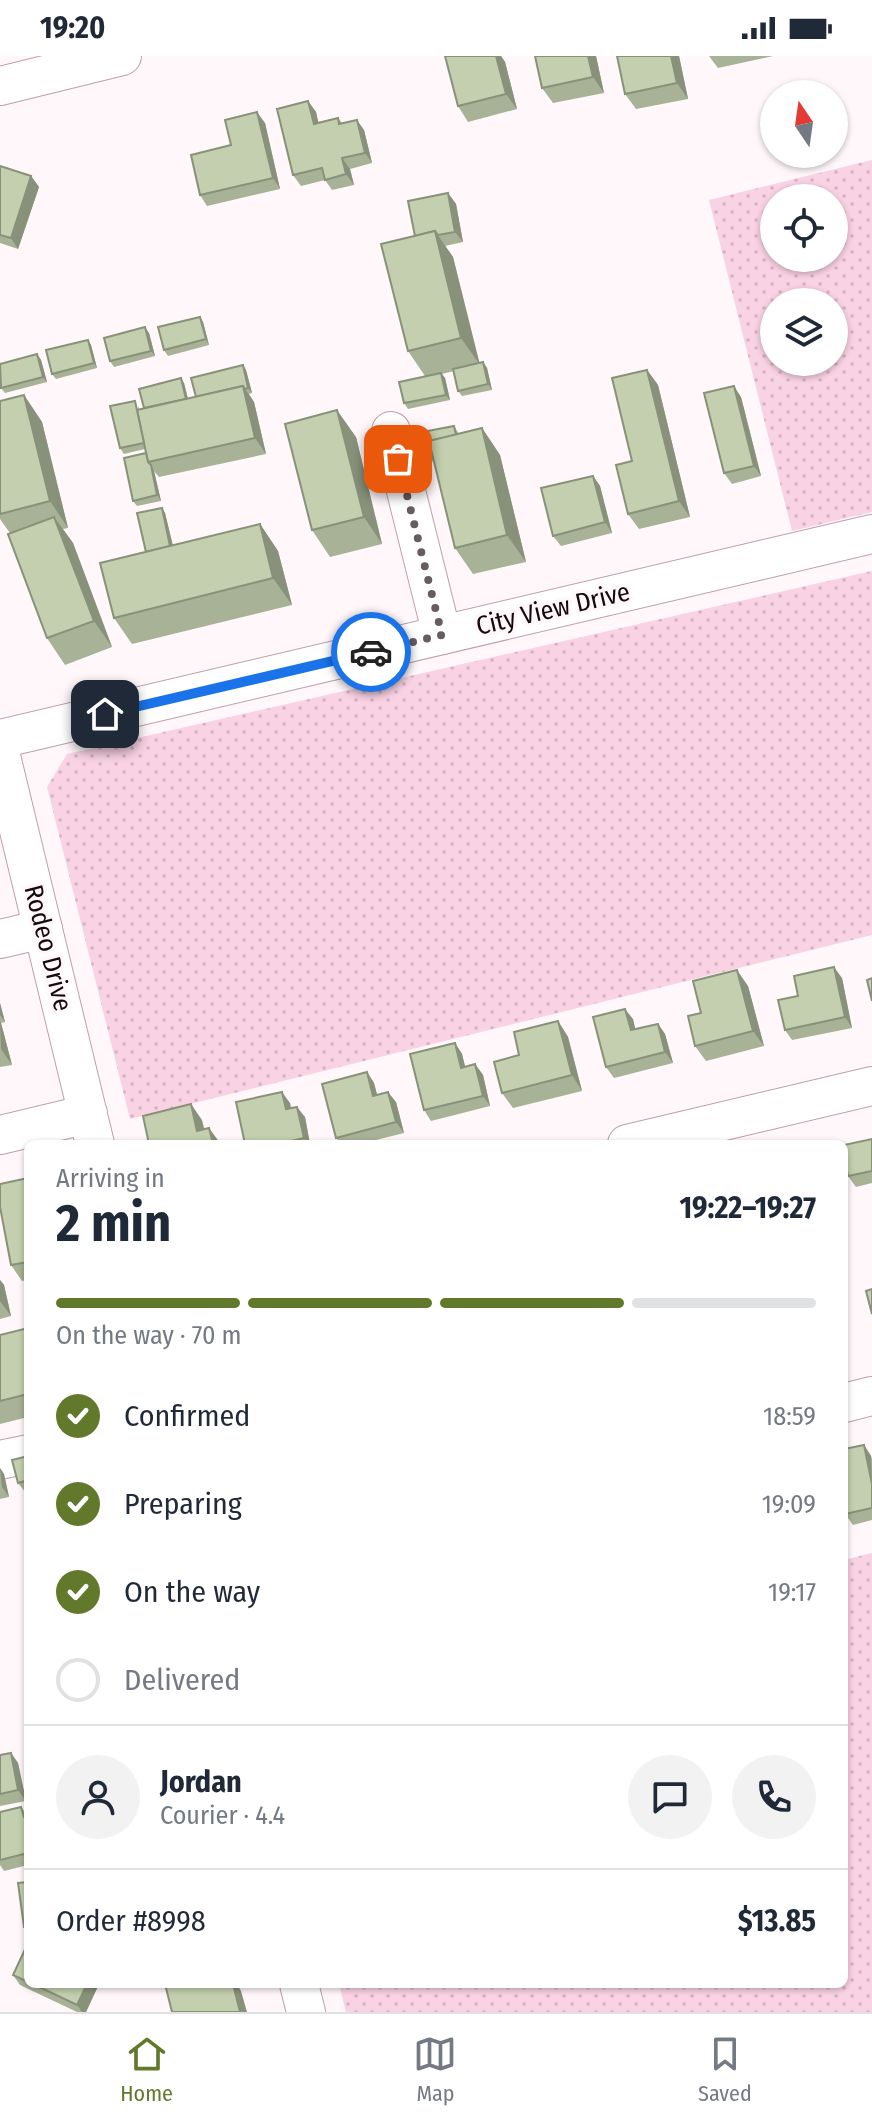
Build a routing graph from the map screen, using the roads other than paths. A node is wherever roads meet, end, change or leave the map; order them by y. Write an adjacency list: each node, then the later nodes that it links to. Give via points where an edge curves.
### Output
1 (122, 56): 2 (street)
2 (0, 86)
3 (391, 431): 5 (street)
4 (872, 534): 5 (street, City View Drive)
5 (442, 635): 6 (street, City View Drive)
6 (0, 739)
7 (0, 752): 8 (street, Rodeo Drive)
8 (43, 929): 9 (street); 11 (street, Rodeo Drive)
9 (0, 939)
10 (872, 1086): 13 (street)
11 (92, 1129): 12 (street)
12 (0, 1135)
13 (644, 1140)
14 (872, 1396): 15 (street)
15 (848, 1402)
16 (24, 1455): 17 (street)
17 (0, 1460)
18 (300, 1988): 19 (street)
19 (306, 2012)

